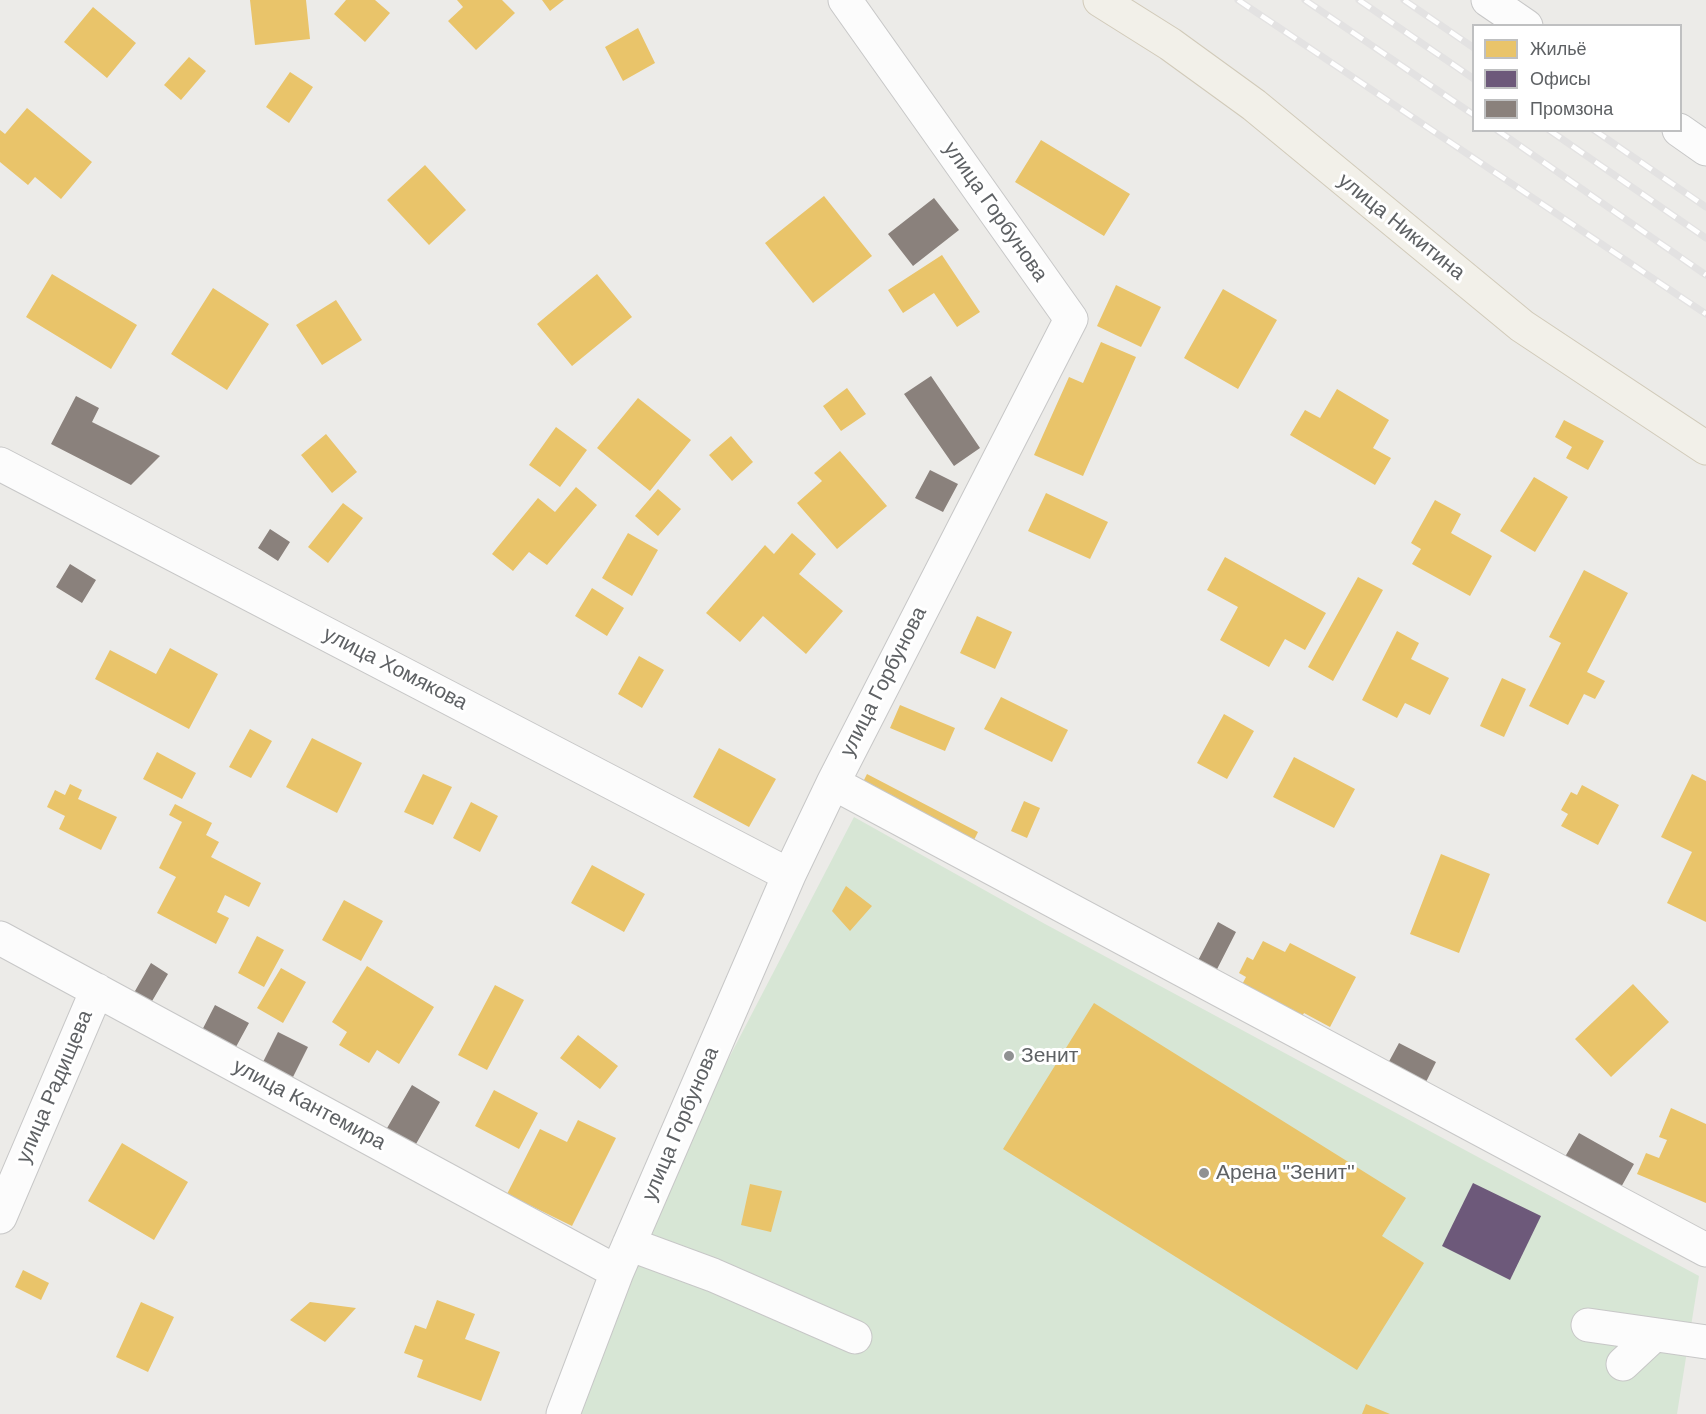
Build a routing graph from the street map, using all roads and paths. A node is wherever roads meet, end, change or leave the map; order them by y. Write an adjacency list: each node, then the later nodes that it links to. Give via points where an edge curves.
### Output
1 (845, 0): 9 (street, улица Горбунова, via 1071,319)
2 (1100, 0): 7 (main road, улица Никитина, via 1170,44 1254,105 1522,326)
3 (1488, 0): 4 (street)
4 (1523, 24)
5 (1682, 132): 6 (street)
6 (1706, 149)
7 (1706, 448)
8 (0, 464): 10 (street, улица Хомякова)
9 (833, 783): 10 (street, улица Горбунова); 14 (street)
10 (789, 875): 15 (street, улица Горбунова)
11 (0, 938): 12 (street, улица Кантемира)
12 (96, 990): 13 (street, улица Радищева); 15 (street, улица Кантемира)
13 (0, 1217)
14 (1706, 1250)
15 (623, 1258): 18 (street, улица Кантемира, via 695,1276); 21 (street, улица Горбунова)
16 (1588, 1325): 17 (street)
17 (1654, 1335): 19 (street); 20 (street)
18 (855, 1337)
19 (1706, 1342)
20 (1623, 1364)
21 (563, 1414)

